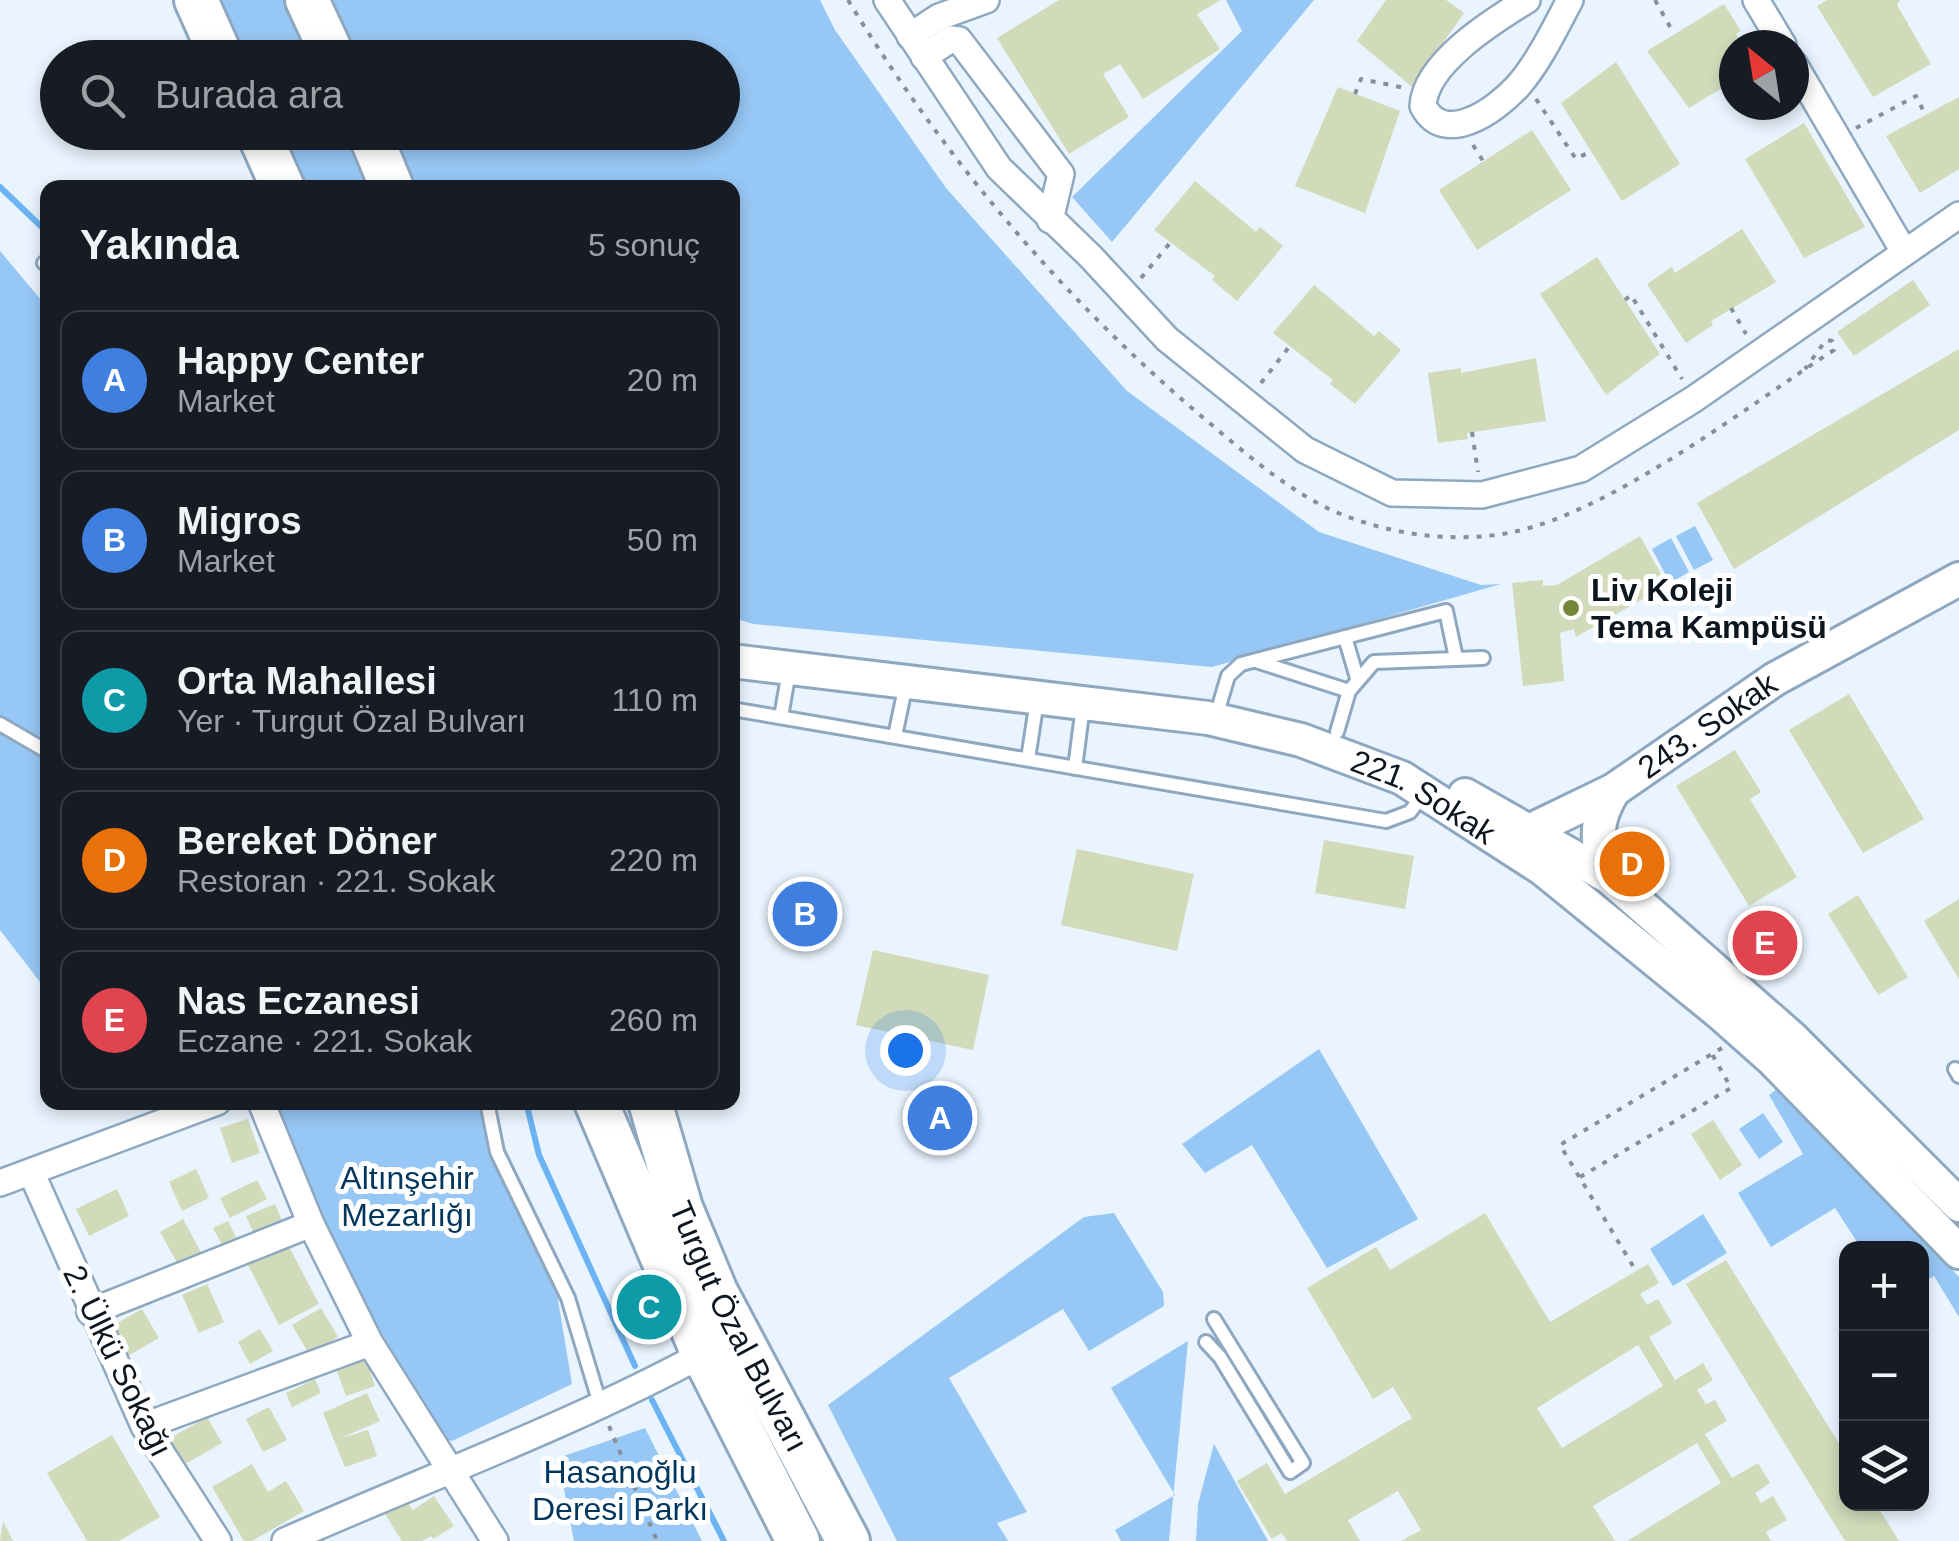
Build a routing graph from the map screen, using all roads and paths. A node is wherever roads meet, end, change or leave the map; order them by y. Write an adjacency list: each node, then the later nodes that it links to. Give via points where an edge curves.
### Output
1 (196, 0): 12 (main road)
2 (848, 0): 35 (path, via 926,119 1042,262 1167,387 1266,471 1322,506 1383,528 1453,538 1511,533 1571,515)
3 (887, 0): 14 (street)
4 (986, 0): 14 (street, via 939,17)
5 (1527, 0): 17 (street, via 1482,28)
6 (1570, 0): 15 (street)
7 (1655, 0): 11 (path)
8 (1756, 0): 10 (street)
9 (307, 1): 13 (main road)
10 (1774, 30)
11 (1674, 34)
12 (214, 40)
13 (325, 40)
14 (917, 46): 27 (street, via 999,168); 27 (street, via 959,40 1061,174)
15 (1523, 78): 17 (street, via 1482,113 1448,128 1428,116); 23 (path, via 1576,159)
16 (1809, 90): 20 (street)
17 (1424, 92): 18 (path, via 1361,79)
18 (1356, 94)
19 (1926, 116): 20 (path, via 1916,96)
20 (1837, 138): 29 (street)
21 (266, 150): 24 (main road)
22 (376, 150): 25 (main road)
23 (1591, 151)
24 (279, 180)
25 (389, 180)
26 (1959, 215): 29 (street)
27 (1050, 220): 37 (street, via 1167,339)
28 (1170, 243): 30 (path, via 1139,280)
29 (1903, 250): 34 (street)
30 (1143, 284)
31 (1626, 300): 36 (path, via 1631,295)
32 (1731, 308): 34 (path)
33 (1288, 346): 37 (path)
34 (1758, 353): 36 (street)
35 (1805, 369): 35 (path, via 1826,340 1832,340 1834,350)
36 (1694, 399): 39 (street, via 1582,469)
37 (1246, 403): 39 (street, via 1305,450 1392,492)
38 (1472, 432): 39 (path)
39 (1482, 496)
40 (1959, 579): 62 (street, 243. Sokak, via 1775,679)
41 (1344, 637): 43 (lane, via 1446,611); 45 (lane); 48 (lane)
42 (740, 641): 53 (street, 221. Sokak)
43 (1456, 658): 44 (lane); 48 (lane, via 1383,659)
44 (1483, 658)
45 (1254, 661): 50 (lane); 53 (lane, via 1233,669)
46 (740, 663): 47 (street, 221. Sokak)
47 (789, 668): 49 (street, 221. Sokak); 55 (lane)
48 (1357, 678): 50 (lane)
49 (906, 682): 51 (street, 221. Sokak); 58 (lane)
50 (1348, 691): 57 (lane)
51 (1038, 698): 52 (street, 221. Sokak); 60 (lane)
52 (1083, 703): 61 (lane); 63 (street, 221. Sokak, via 1208,718 1301,740 1402,778)
53 (1220, 703): 57 (street, 221. Sokak)
54 (740, 710): 55 (lane)
55 (781, 717): 58 (lane)
56 (0, 724): 59 (lane)
57 (1337, 732): 64 (street, 221. Sokak)
58 (895, 736): 60 (lane)
59 (40, 747)
60 (1028, 760): 61 (lane)
61 (1075, 768): 63 (lane, via 1386,821 1410,812)
62 (1614, 790): 64 (street, 243. Sokak); 65 (street, 243. Sokak, via 1596,828)
63 (1424, 793): 66 (street, 221. Sokak, via 1542,869)
64 (1529, 831): 65 (street, 221. Sokak)
65 (1610, 877): 76 (street, 221. Sokak, via 1792,1038)
66 (1744, 1035): 67 (path); 78 (street, 221. Sokak)
67 (1712, 1054): 74 (path, via 1731,1088); 74 (path, via 1560,1145)
68 (196, 1110): 73 (street)
69 (264, 1110): 77 (street)
70 (489, 1110): 85 (lane, via 497,1152 568,1298)
71 (600, 1110): 84 (main road, Turgut Özal Bulvarı)
72 (652, 1110): 84 (main road, Turgut Özal Bulvarı)
73 (32, 1174): 75 (street); 80 (street, 2. Ülkü Sokağı)
74 (1580, 1177): 79 (path)
75 (0, 1183)
76 (1959, 1204)
77 (311, 1224): 80 (street); 83 (street)
78 (1959, 1252)
79 (1633, 1266)
80 (90, 1312): 86 (street, 2. Ülkü Sokağı)
81 (1214, 1318): 82 (lane, via 1303,1464 1290,1472)
82 (1206, 1342)
83 (370, 1343): 86 (street); 87 (street)
84 (723, 1350): 85 (street); 92 (main road, Turgut Özal Bulvarı); 93 (main road, Turgut Özal Bulvarı)
85 (608, 1403): 87 (street); 91 (path)
86 (144, 1426): 88 (street, 2. Ülkü Sokağı)
87 (449, 1468): 89 (street); 90 (street)
88 (218, 1541)
89 (285, 1541)
90 (495, 1541)
91 (658, 1541)
92 (798, 1541)
93 (848, 1541)

